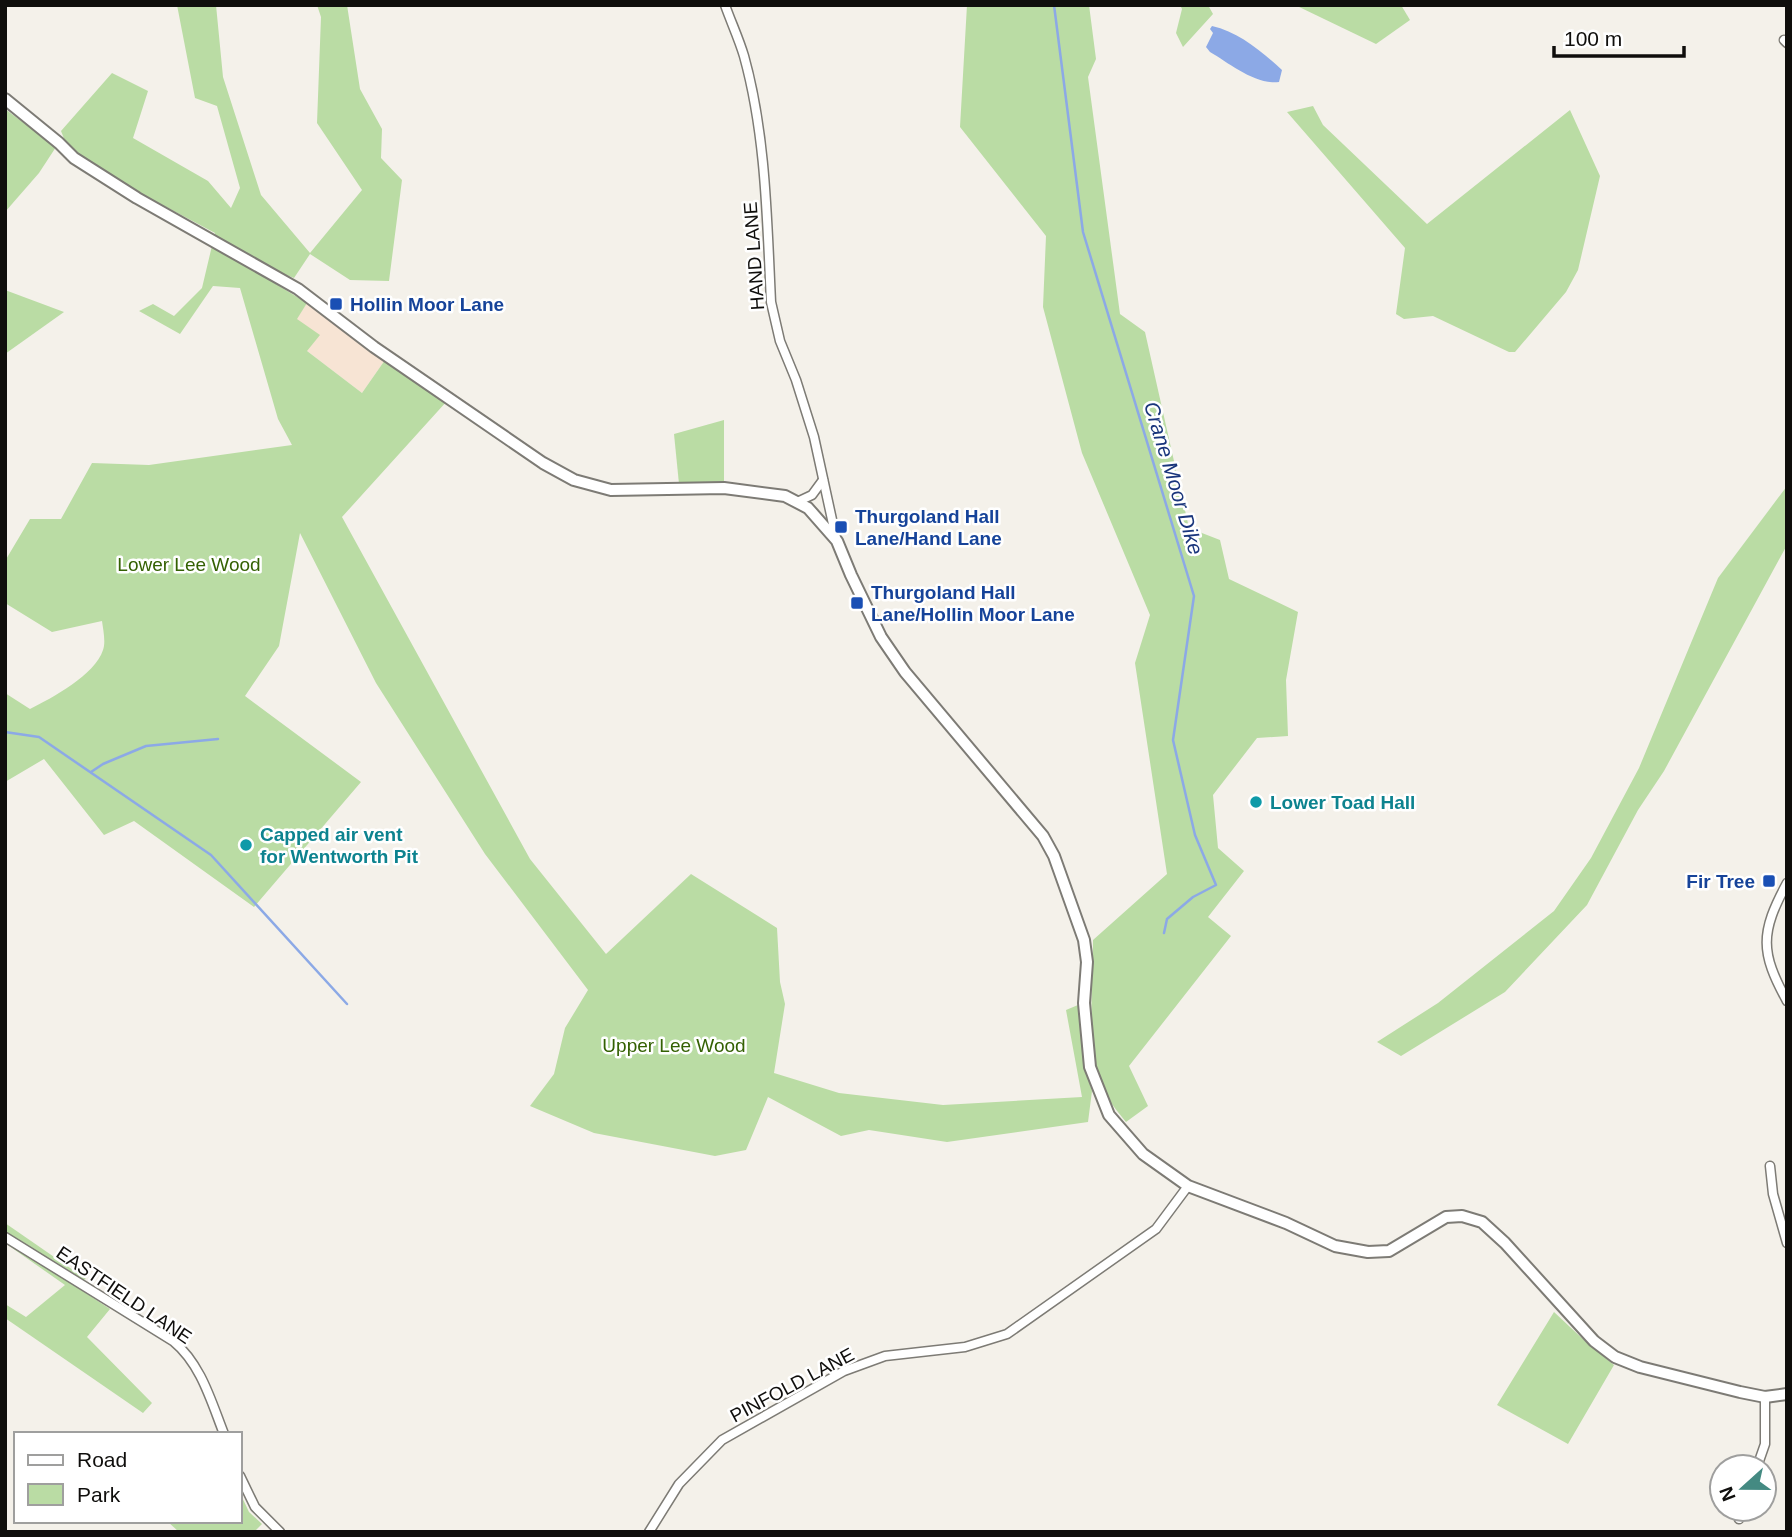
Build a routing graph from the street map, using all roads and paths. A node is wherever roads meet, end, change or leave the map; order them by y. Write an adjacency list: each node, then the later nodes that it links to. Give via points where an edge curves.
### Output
1 (725, 5): 3 (street, HAND LANE, via 754,101 771,302 804,401)
2 (5, 99): 4 (street, via 74,158 298,289 374,347 574,480 611,490 724,488 785,496)
3 (823, 480): 4 (street, via 812,495); 5 (street, HAND LANE)
4 (797, 502): 5 (street)
5 (837, 541): 9 (street, via 881,637 905,672 1043,836 1054,856 1084,940 1090,1067 1100,1097 1109,1115 1143,1154)
6 (1787, 883): 7 (street, via 1765,945)
7 (1787, 1001)
8 (1770, 1166): 10 (street, via 1773,1194)
9 (1188, 1186): 14 (street, via 1335,1246 1368,1252 1389,1251 1446,1217 1462,1216 1482,1223 1594,1341 1615,1357); 19 (street, PINFOLD LANE, via 1151,1233 1007,1334 965,1347 885,1356 844,1371 722,1440 679,1484)
10 (1785, 1226): 12 (street)
11 (5, 1237): 15 (street, EASTFIELD LANE, via 184,1351 197,1368)
12 (1787, 1242)
13 (1787, 1394): 14 (street)
14 (1765, 1397): 16 (street)
15 (223, 1432)
16 (1762, 1453)
17 (242, 1480): 18 (street, via 255,1507)
18 (280, 1532)
19 (649, 1532)

